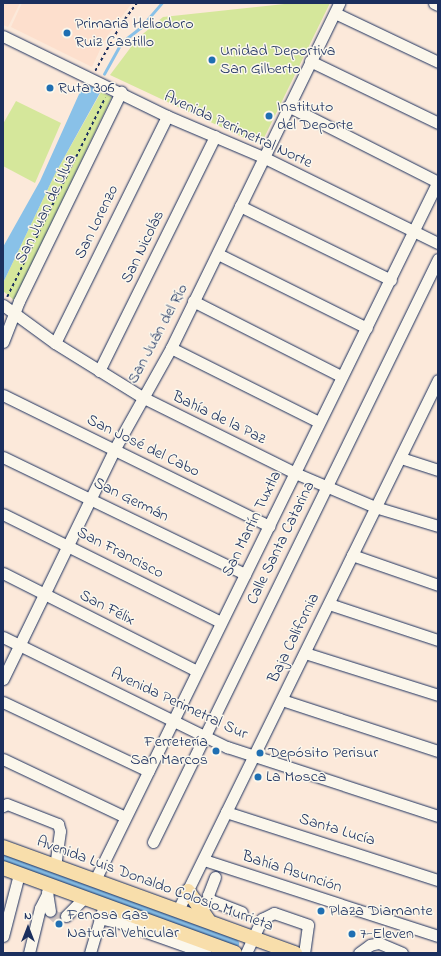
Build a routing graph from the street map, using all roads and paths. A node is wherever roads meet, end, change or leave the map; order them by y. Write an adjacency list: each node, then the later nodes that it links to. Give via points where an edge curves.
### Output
1 (137, 3): 8 (path, via 121,24)
2 (434, 3): 3 (street)
3 (438, 5)
4 (337, 8): 6 (street, San Juán del Río); 7 (street)
5 (3, 36): 8 (street, Avenida Perimetral Norte)
6 (310, 61): 10 (street, San Juán del Río); 12 (street)
7 (438, 62)
8 (91, 78): 9 (street, Avenida Perimetral Norte)
9 (119, 97): 11 (street, Avenida Perimetral Norte); 23 (path, via 106,96); 24 (street, San Juan de Ulua)
10 (288, 106): 14 (street, San Juán del Río); 15 (street)
11 (168, 116): 13 (street, Avenida Perimetral Norte); 27 (street, San Lorenzo)
12 (438, 122)
13 (215, 136): 14 (street, Avenida Perimetral Norte); 29 (street, San Nicolás)
14 (263, 157): 16 (street, San Juán del Río); 17 (street, Avenida Perimetral Norte)
15 (438, 182): 17 (street, San Martín Tuxtla)
16 (240, 206): 19 (street, San Juán del Río); 21 (street)
17 (415, 231): 18 (street, Avenida Perimetral Norte); 21 (street, San Martín Tuxtla)
18 (438, 243)
19 (218, 254): 22 (street, San Juán del Río); 25 (street)
20 (438, 259): 40 (street, Calle Santa Catarina)
21 (391, 280): 25 (street, San Martín Tuxtla)
22 (194, 301): 28 (street, San Juán del Río); 30 (street)
23 (3, 305): 24 (street, Bahía de la Paz)
24 (14, 315): 26 (street, San Juan de Ulua); 27 (street, Bahía de la Paz)
25 (367, 328): 30 (street, San Martín Tuxtla)
26 (3, 342)
27 (55, 343): 29 (street, Bahía de la Paz)
28 (171, 348): 33 (street, San Juán del Río); 34 (street)
29 (99, 371): 33 (street, Bahía de la Paz)
30 (341, 376): 34 (street, San Martín Tuxtla)
31 (438, 380): 37 (street, Baja California)
32 (3, 394): 35 (street, San José del Cabo)
33 (142, 397): 35 (street, San Juán del Río); 39 (street, Bahía de la Paz)
34 (319, 422): 39 (street, San Martín Tuxtla)
35 (114, 450): 41 (street, San Juán del Río); 44 (street, San José del Cabo)
36 (3, 457): 41 (street, San Germán)
37 (401, 458): 38 (street); 42 (street, Baja California)
38 (438, 470)
39 (295, 473): 40 (street, Bahía de la Paz); 44 (street, San Martín Tuxtla)
40 (327, 486): 42 (street, Bahía de la Paz); 64 (street, Calle Santa Catarina)
41 (91, 498): 46 (street, San Juán del Río); 49 (street, San Germán)
42 (375, 507): 45 (street, Bahía de la Paz); 47 (street, Baja California)
43 (3, 514): 46 (street, San Francisco)
44 (269, 526): 49 (street, San Martín Tuxtla)
45 (438, 526)
46 (68, 545): 51 (street, San Juán del Río); 53 (street, San Francisco)
47 (352, 555): 50 (street); 52 (street, Baja California)
48 (3, 573): 51 (street, San Félix)
49 (245, 574): 53 (street, San Martín Tuxtla)
50 (438, 585)
51 (44, 593): 56 (street, San Juán del Río); 58 (street, San Félix)
52 (329, 604): 55 (street); 57 (street, Baja California)
53 (221, 622): 58 (street, San Martín Tuxtla)
54 (3, 637): 56 (street, Avenida Perimetral Sur)
55 (438, 640)
56 (19, 645): 59 (street, San Juán del Río); 63 (street, Avenida Perimetral Sur)
57 (305, 653): 60 (street); 61 (street, Baja California)
58 (196, 671): 63 (street, San Martín Tuxtla)
59 (3, 679)
60 (438, 695)
61 (282, 700): 65 (street); 66 (street, Baja California)
62 (3, 702): 68 (street)
63 (173, 722): 64 (street, Avenida Perimetral Sur); 68 (street, San Martín Tuxtla)
64 (203, 736): 66 (street, Avenida Perimetral Sur); 73 (street, Calle Santa Catarina)
65 (438, 751)
66 (252, 756): 70 (street, Baja California); 71 (street, Avenida Perimetral Sur)
67 (3, 759): 72 (street)
68 (148, 771): 72 (street, San Martín Tuxtla)
69 (3, 806): 76 (street, via 7,804 58,824 60,831)
70 (226, 812): 75 (street, Baja California); 81 (street, Santa Lucía)
71 (438, 816)
72 (125, 817): 80 (street, San Martín Tuxtla)
73 (153, 842)
74 (3, 847): 76 (main road, Avenida Luis Donaldo Colosio Murrieta)
75 (204, 860): 83 (street, Baja California); 94 (street, Bahía Asunción)
76 (55, 866): 80 (main road, Avenida Luis Donaldo Colosio Murrieta)
77 (3, 868): 78 (main road)
78 (19, 874): 82 (main road); 93 (street)
79 (214, 877): 85 (street, via 208,897)
80 (95, 880): 87 (main road, Avenida Luis Donaldo Colosio Murrieta)
81 (438, 880)
82 (47, 889): 84 (main road); 88 (street); 96 (street)
83 (188, 891): 87 (street, Baja California); 92 (main road)
84 (85, 897): 86 (main road); 90 (street)
85 (216, 903): 89 (street); 92 (street)
86 (106, 905): 91 (street); 99 (main road)
87 (178, 910): 92 (main road, Avenida Luis Donaldo Colosio Murrieta)
88 (50, 911)
89 (242, 912)
90 (66, 916)
91 (99, 918): 97 (street); 98 (street, via 124,924)
92 (210, 921): 95 (main road, Avenida Luis Donaldo Colosio Murrieta)
93 (3, 936)
94 (438, 936)
95 (252, 938): 100 (street); 101 (main road, Avenida Luis Donaldo Colosio Murrieta); 102 (street, via 264,916 274,913 308,925)
96 (29, 953)
97 (90, 953)
98 (206, 953)
99 (235, 953)
100 (246, 953)
101 (295, 953)
102 (304, 953)
103 (359, 953): 104 (street, via 370,945 380,943)
104 (402, 953)

